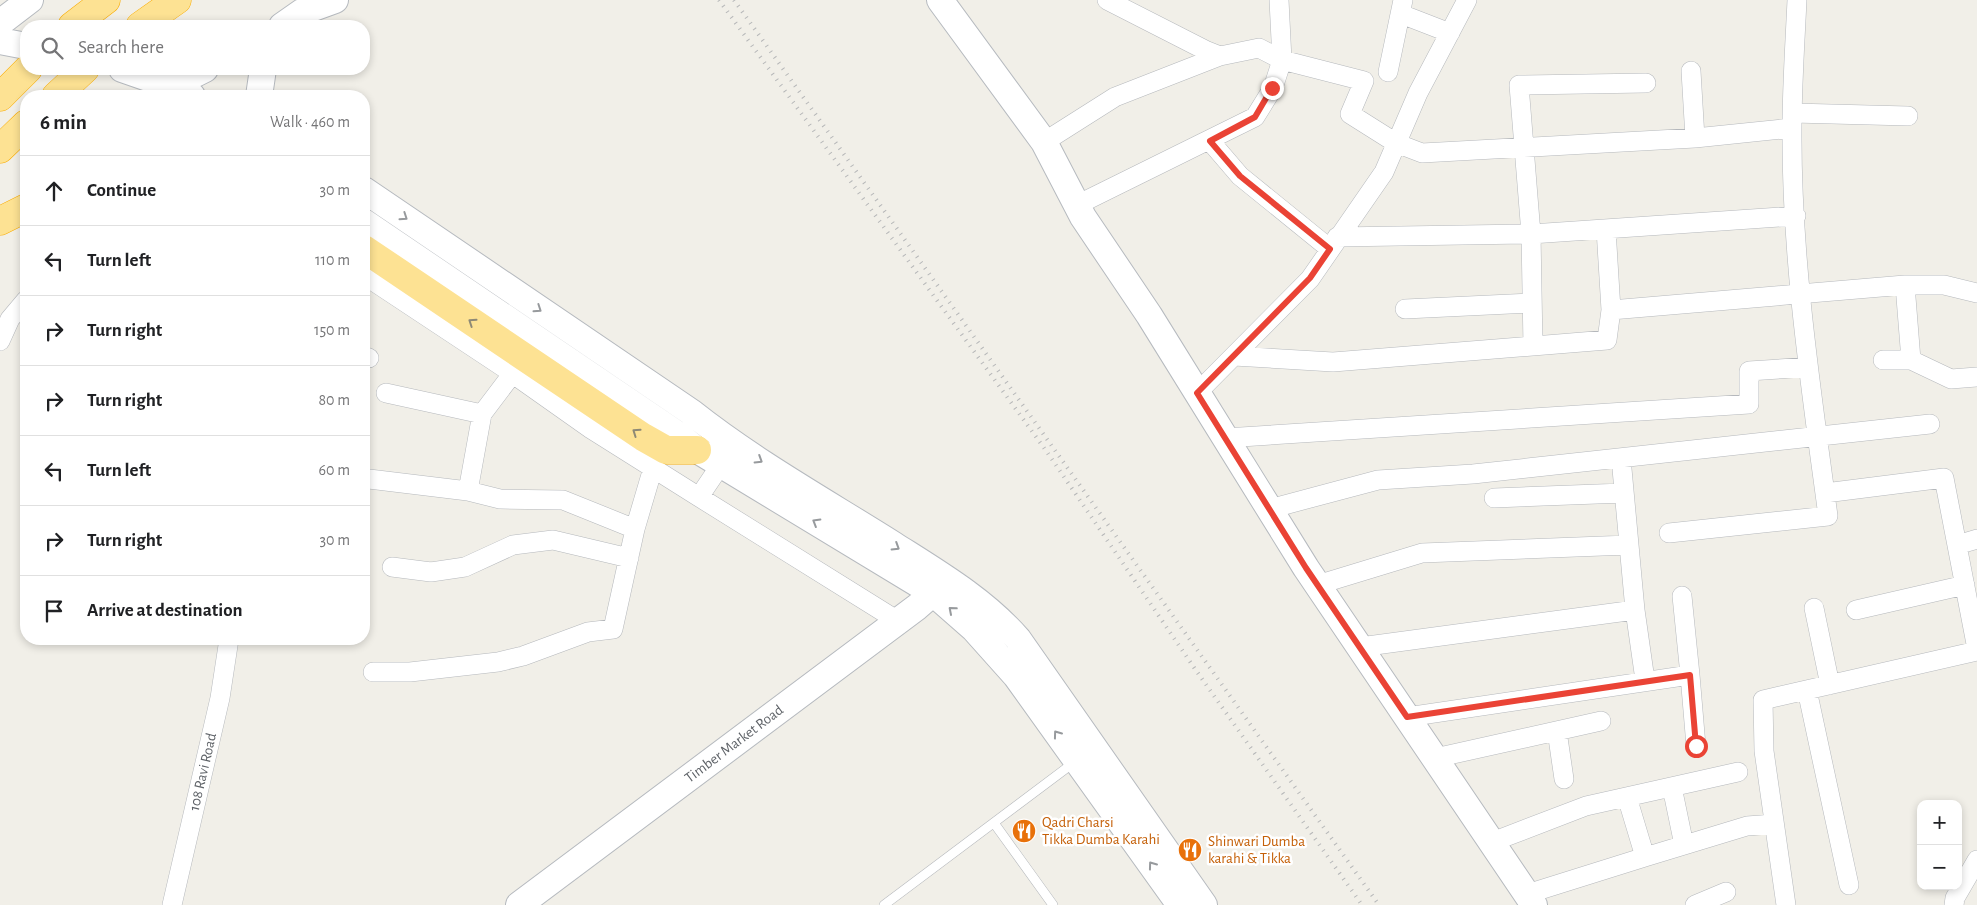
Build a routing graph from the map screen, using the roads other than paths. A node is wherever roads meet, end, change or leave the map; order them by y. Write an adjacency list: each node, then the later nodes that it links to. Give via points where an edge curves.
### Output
1 (30, 0): 14 (main road)
2 (106, 0): 12 (highway)
3 (177, 0): 13 (highway)
4 (335, 0): 11 (main road)
5 (940, 0): 36 (main road)
6 (1107, 0): 18 (street)
7 (1279, 0): 19 (street)
8 (1467, 0): 15 (street)
9 (1797, 0): 32 (street)
10 (1402, 7): 15 (street); 21 (street)
11 (293, 13)
12 (80, 20)
13 (149, 20)
14 (0, 23)
15 (1450, 33): 37 (street)
16 (0, 41): 17 (main road)
17 (20, 45)
18 (1220, 56): 19 (street, via 1259,48); 36 (street, via 1115,97)
19 (1282, 60): 35 (street, via 1272,88 1255,117); 37 (street, via 1364,81 1350,114)
20 (1691, 71): 34 (street)
21 (1388, 72)
22 (79, 75): 27 (highway)
23 (138, 75): 28 (main road)
24 (199, 75): 29 (main road)
25 (262, 75): 30 (main road)
26 (1646, 83): 38 (street, via 1519,84)
27 (62, 90)
28 (179, 90)
29 (183, 90)
30 (260, 90)
31 (1908, 116): 32 (street)
32 (1792, 121): 34 (street); 43 (street)
33 (20, 130): 39 (highway)
34 (1695, 138): 38 (street)
35 (1210, 141): 41 (street); 48 (street, via 1240,176)
36 (1044, 142): 41 (main road)
37 (1396, 143): 38 (street, via 1422,153); 48 (street, via 1384,172)
38 (1525, 147): 47 (street)
39 (0, 148)
40 (370, 194): 68 (main road, one-way to 68)
41 (1077, 205): 67 (main road)
42 (20, 211): 44 (highway)
43 (1796, 216): 46 (street); 52 (street)
44 (0, 221)
45 (370, 226): 73 (main road)
46 (1606, 228): 47 (street); 57 (street)
47 (1531, 234): 48 (street); 54 (street)
48 (1334, 243): 60 (street, via 1310,278)
49 (370, 254): 73 (highway, one-way to 49)
50 (370, 279): 64 (street)
51 (1905, 285): 52 (street); 53 (street, via 1944,285); 62 (street)
52 (1801, 293): 57 (street); 63 (street)
53 (1977, 293)
54 (1531, 303): 56 (street); 59 (street)
55 (20, 307): 58 (street, via 10,319)
56 (1405, 309)
57 (1611, 310): 59 (street, via 1607,340)
58 (0, 342)
59 (1533, 346): 60 (street, via 1333,362)
60 (1234, 356): 67 (street)
61 (1883, 360): 62 (street)
62 (1910, 360): 65 (street, via 1952,379)
63 (1808, 367): 71 (street); 72 (street, via 1749,371 1749,404)
64 (513, 373): 69 (street); 73 (street, via 591,429)
65 (1977, 377)
66 (386, 393): 69 (street)
67 (1197, 393): 72 (main road)
68 (691, 412): 73 (main road); 74 (main road)
69 (482, 414): 77 (street)
70 (1930, 424): 71 (street)
71 (1817, 436): 75 (street); 78 (street)
72 (1225, 438): 82 (main road)
73 (673, 451): 74 (main road); 80 (street); 83 (street)
74 (728, 455): 80 (street); 90 (main road)
75 (1621, 458): 79 (street); 82 (street, via 1473,474 1378,480)
76 (370, 479): 77 (street)
77 (468, 491): 83 (street, via 500,499 563,500)
78 (1825, 493): 84 (street, via 1828,516); 87 (street, via 1944,478)
79 (1624, 494): 81 (street); 86 (street)
80 (699, 497): 97 (street)
81 (1494, 498)
82 (1269, 509): 91 (main road)
83 (634, 529): 88 (street)
84 (1669, 534)
85 (1977, 539): 87 (street)
86 (1629, 545): 91 (street, via 1422,553); 95 (street)
87 (1957, 545): 92 (street)
88 (629, 558): 89 (street, via 553,540 513,546 465,567 432,572); 101 (street, via 614,629 588,632 498,662 410,672)
89 (392, 567)
90 (938, 585): 97 (main road, Timber Market Road); 111 (main road, one-way to 90, via 1016,676); 130 (main road, via 990,611 1018,639)
91 (1317, 585): 99 (main road)
92 (1965, 585): 96 (street); 100 (street)
93 (1682, 596): 102 (street)
94 (1814, 608): 104 (street)
95 (1635, 610): 99 (street); 103 (street)
96 (1856, 610)
97 (898, 621): 126 (main road, Timber Market Road)
98 (228, 645): 125 (street, 108 Ravi Road, via 220,698)
99 (1360, 647): 106 (main road)
100 (1977, 650): 104 (street)
101 (373, 672)
102 (1690, 675): 103 (street); 109 (street)
103 (1645, 680): 106 (street)
104 (1830, 685): 105 (street)
105 (1808, 690): 117 (street, via 1763,700 1764,751); 122 (street)
106 (1407, 717): 110 (main road)
107 (1602, 721): 108 (street)
108 (1557, 731): 110 (street); 113 (street)
109 (1696, 746)
110 (1435, 758): 118 (main road)
111 (1076, 761): 116 (lane); 129 (main road, one-way to 111)
112 (1738, 772): 114 (street)
113 (1564, 780)
114 (1672, 787): 115 (street); 119 (street)
115 (1627, 797): 118 (street, via 1586,806); 120 (street)
116 (994, 823): 127 (lane); 128 (lane)
117 (1774, 824): 119 (street, via 1747,826); 132 (street)
118 (1492, 842): 124 (main road)
119 (1684, 845): 120 (street)
120 (1645, 857): 124 (street)
121 (1977, 860): 133 (street)
122 (1849, 885)
123 (1726, 892): 131 (street)
124 (1530, 900)
125 (172, 905)
126 (519, 905)
127 (884, 905)
128 (1053, 905)
129 (1180, 905)
130 (1204, 905)
131 (1695, 905)
132 (1786, 905)
133 (1954, 905)

